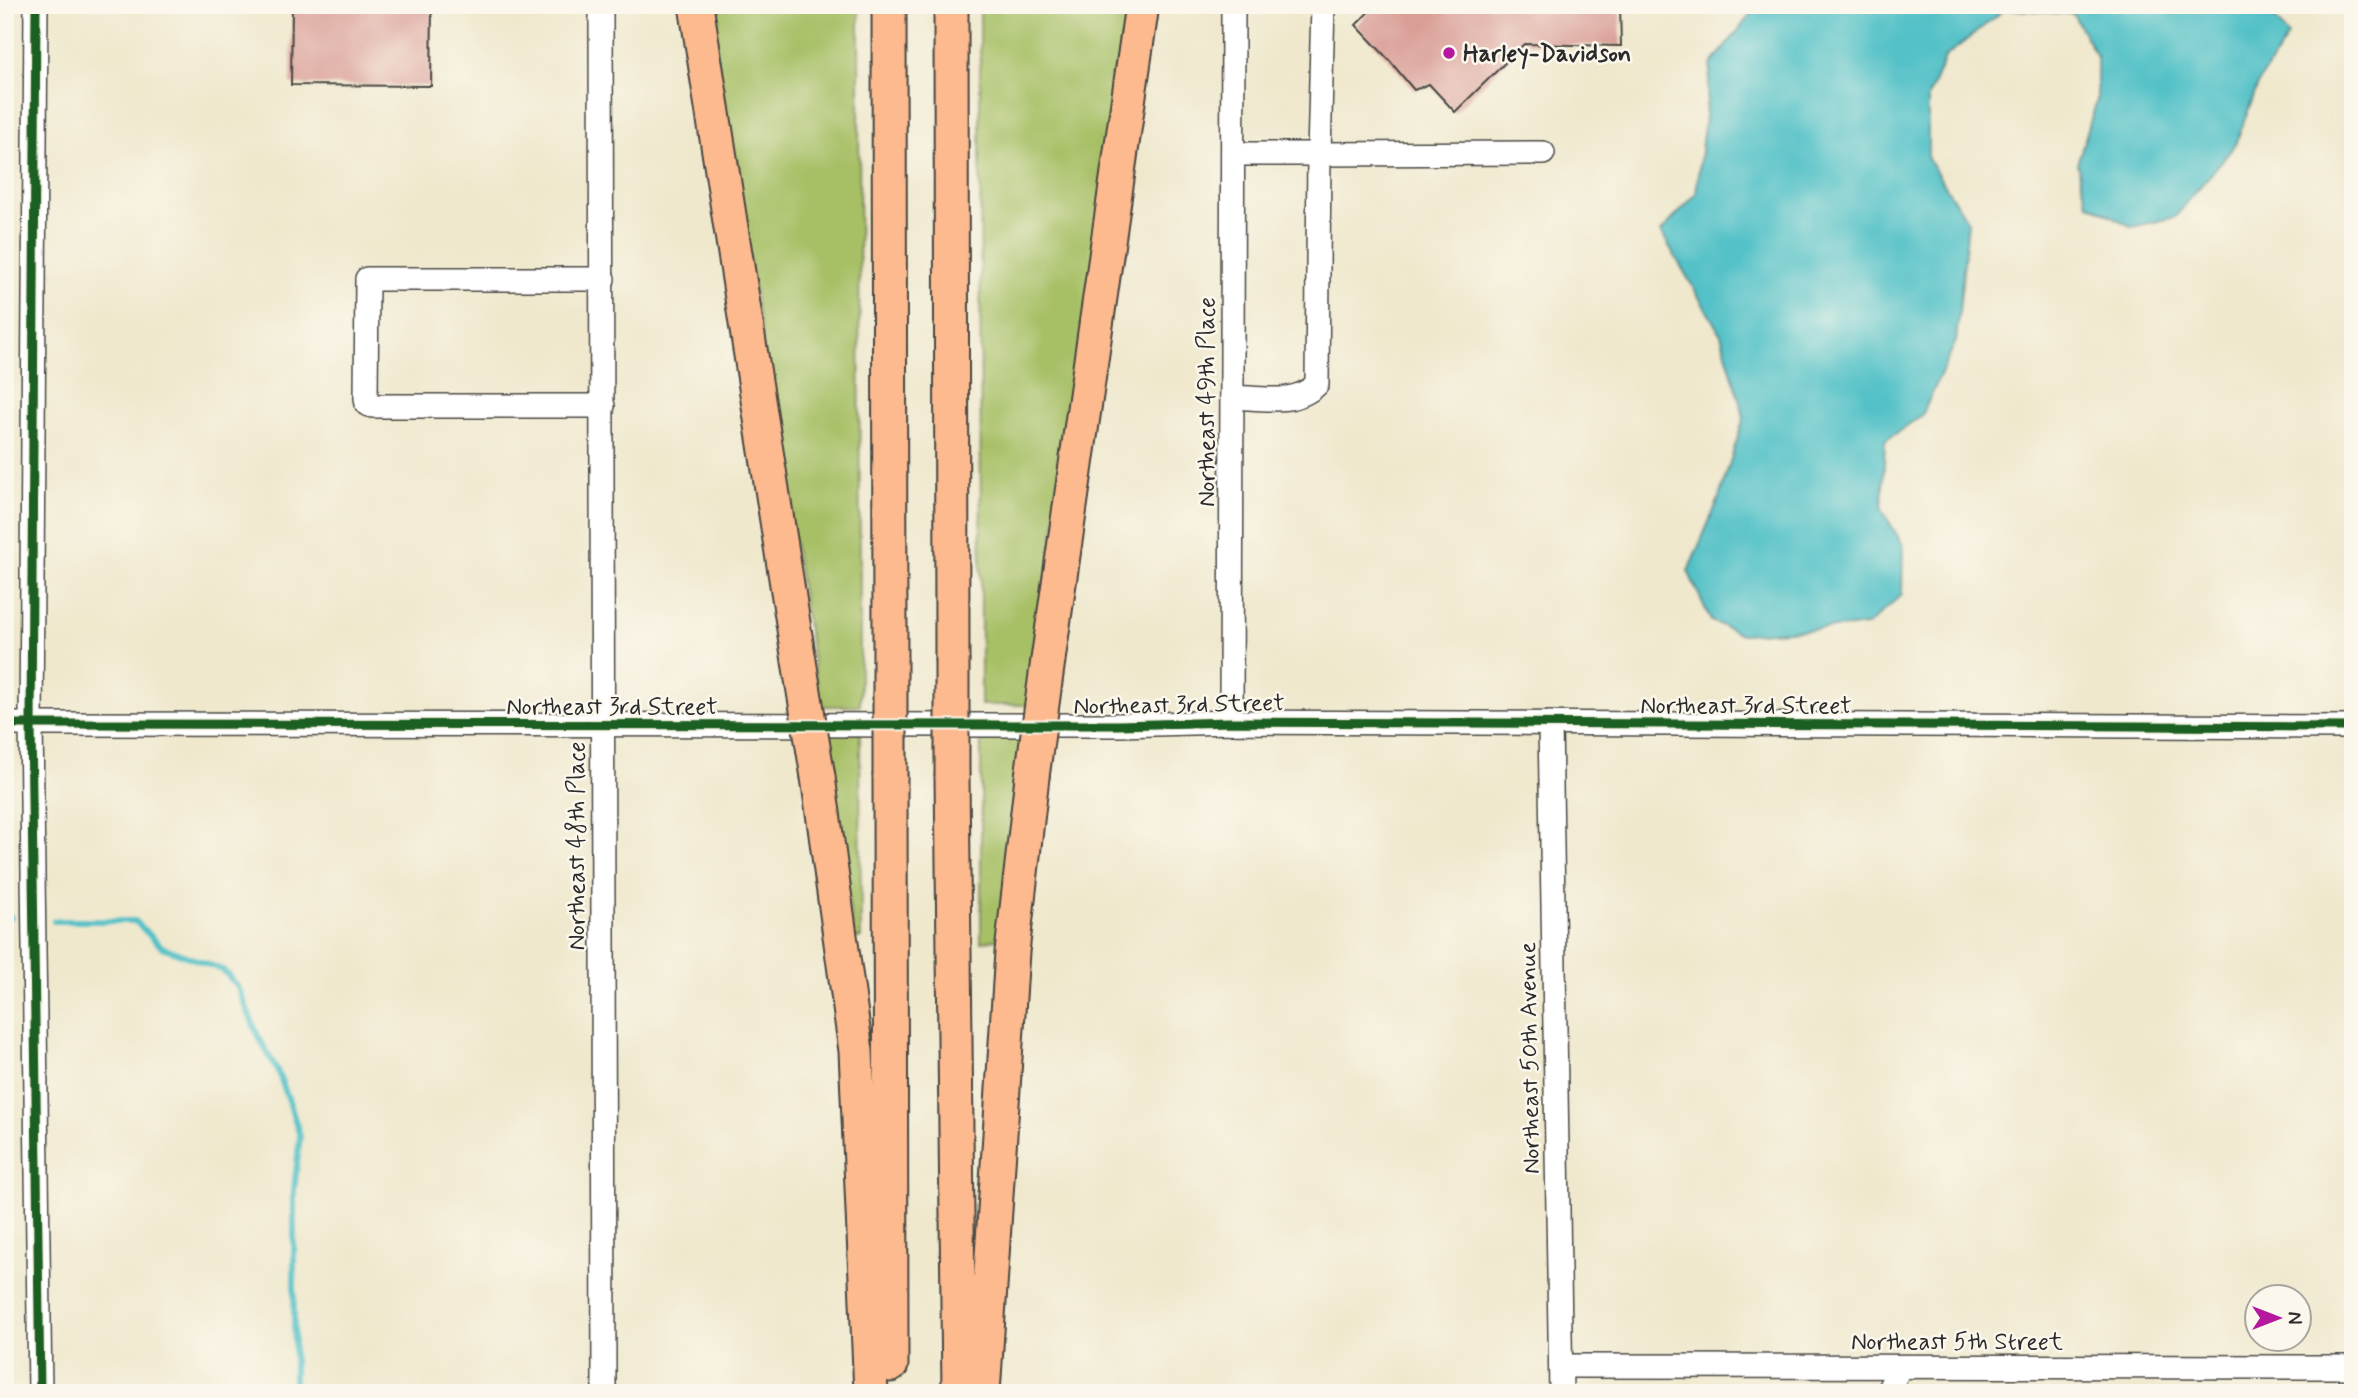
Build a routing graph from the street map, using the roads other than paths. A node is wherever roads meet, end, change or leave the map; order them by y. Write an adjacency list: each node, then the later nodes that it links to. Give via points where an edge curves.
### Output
1 (36, 5): 18 (street)
2 (601, 5): 12 (street, Northeast 48th Place)
3 (696, 5): 26 (highway, bridge, via 818,777 856,1051)
4 (889, 5): 27 (highway, bridge)
5 (951, 5): 28 (highway, bridge)
6 (1142, 5): 29 (highway, bridge, via 1048,660 1012,951)
7 (1233, 5): 10 (street, Northeast 49th Place)
8 (1323, 5): 11 (street)
9 (1543, 153): 11 (street)
10 (1233, 154): 11 (street); 13 (street, Northeast 49th Place)
11 (1319, 154): 13 (street, via 1317,384 1295,398)
12 (603, 279): 14 (street, Northeast 48th Place); 14 (street, via 367,279 366,346 366,398 372,406)
13 (1232, 397): 15 (street, Northeast 49th Place)
14 (603, 406): 19 (street, Northeast 48th Place)
15 (1231, 722): 16 (street, Northeast 3rd Street); 19 (street, Northeast 3rd Street)
16 (1550, 723): 20 (street, Northeast 3rd Street); 21 (street, Northeast 50th Avenue)
17 (5, 724): 18 (street, Northeast 3rd Street)
18 (32, 724): 19 (street, Northeast 3rd Street); 24 (street)
19 (603, 725): 25 (street, Northeast 48th Place)
20 (2353, 727)
21 (1561, 1366): 22 (street, Northeast 5th Street); 30 (street, Northeast 50th Avenue)
22 (1900, 1367): 23 (street, Northeast 5th Street); 31 (street)
23 (2353, 1367)
24 (40, 1393)
25 (604, 1393)
26 (871, 1393)
27 (891, 1393)
28 (959, 1393)
29 (983, 1393)
30 (1561, 1393)
31 (1887, 1393)

